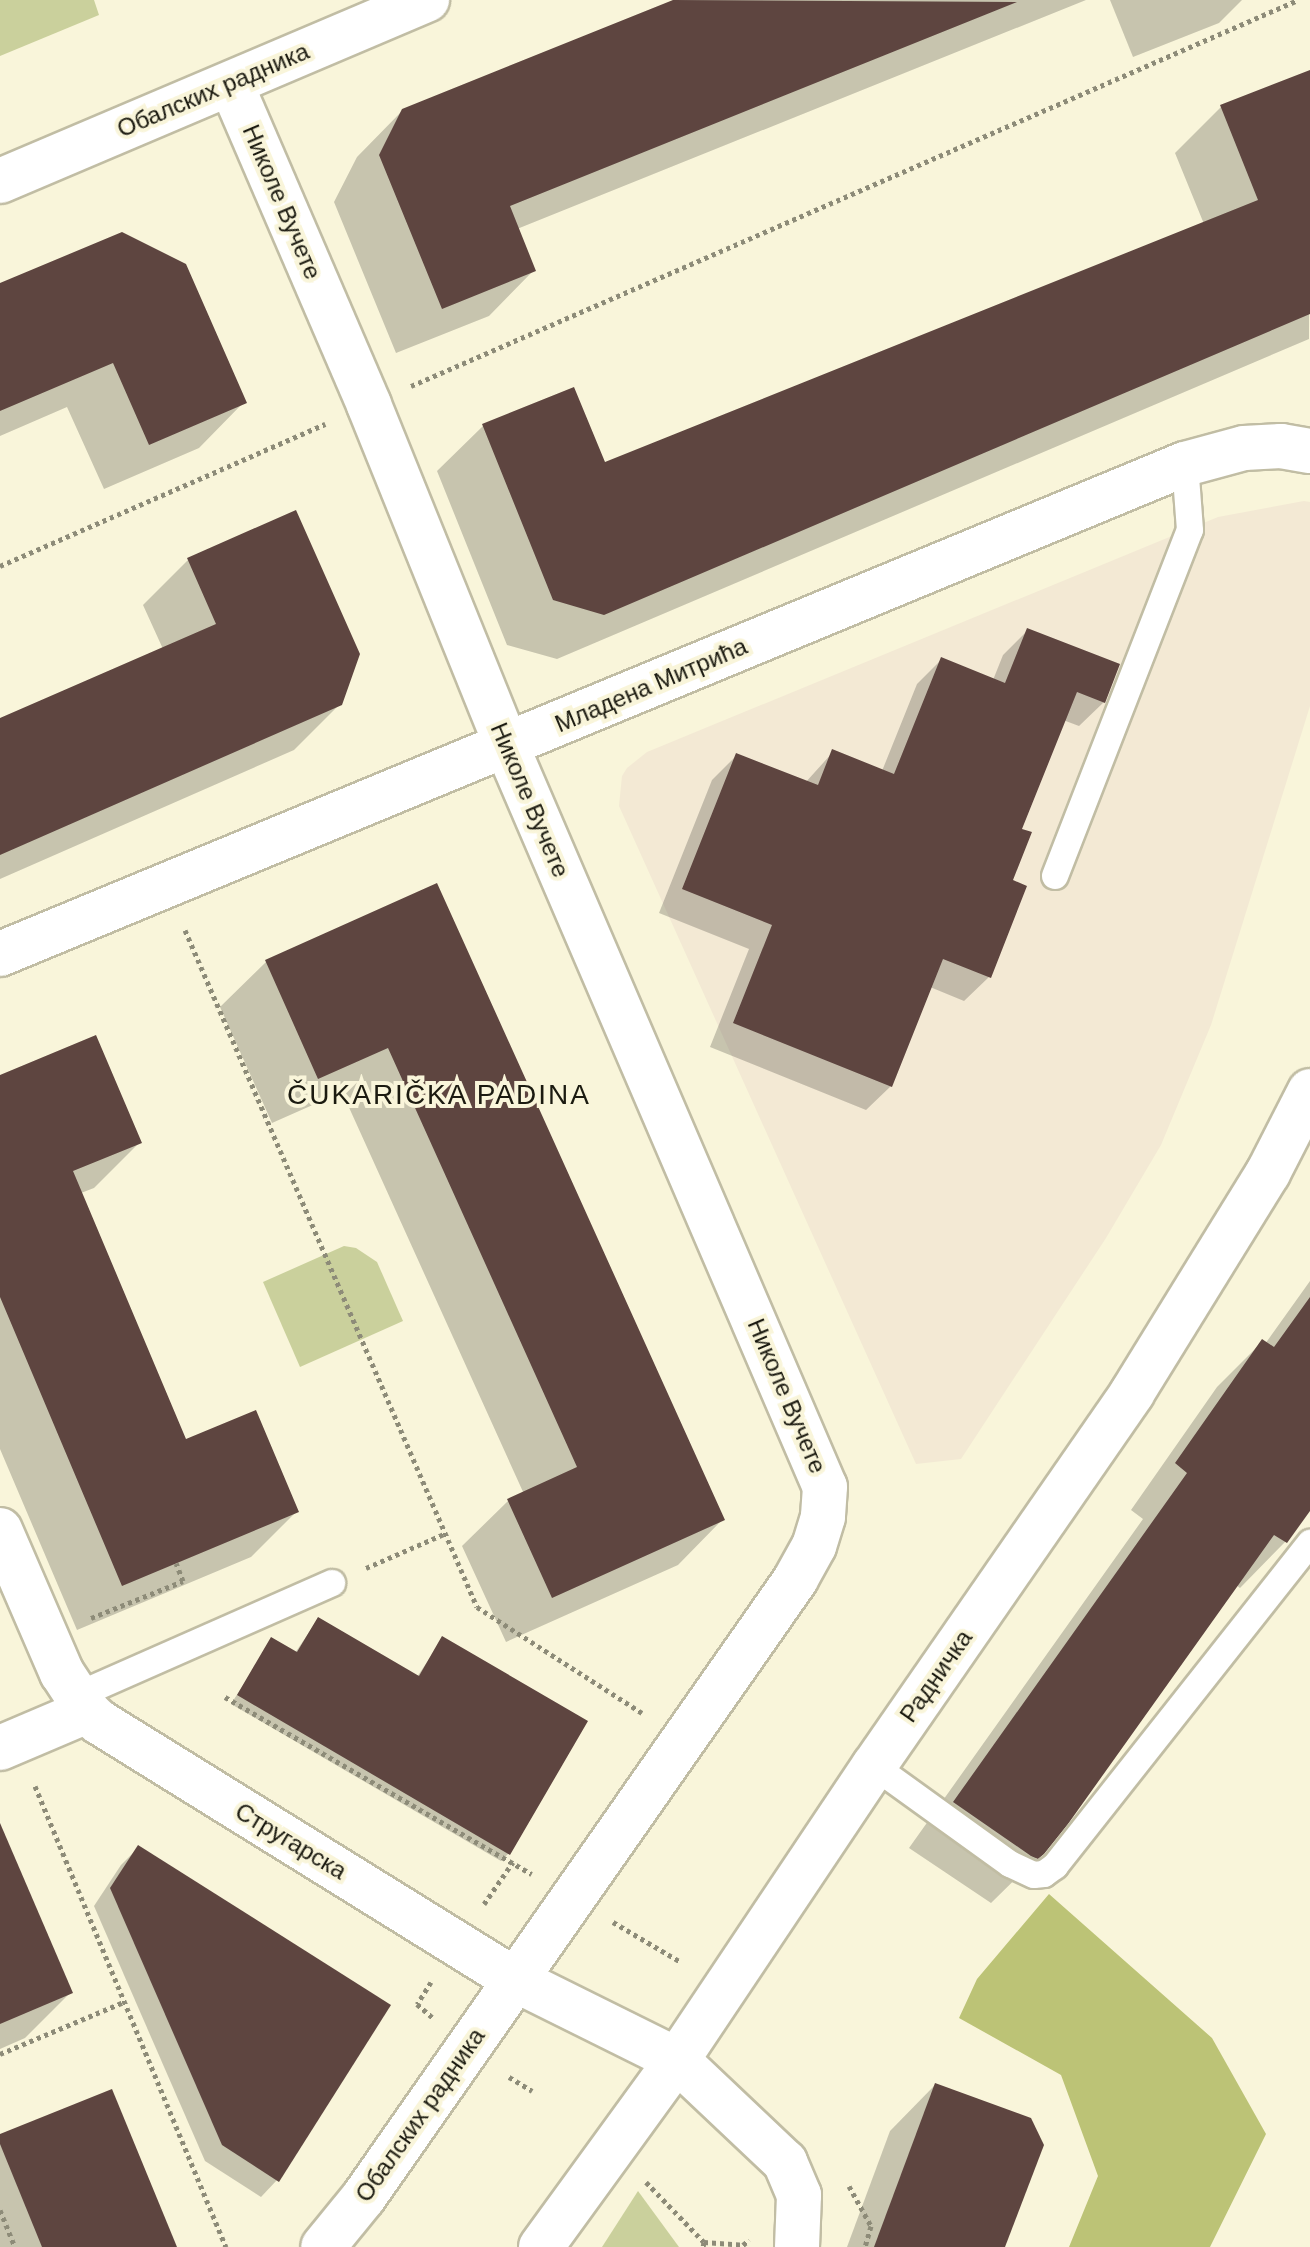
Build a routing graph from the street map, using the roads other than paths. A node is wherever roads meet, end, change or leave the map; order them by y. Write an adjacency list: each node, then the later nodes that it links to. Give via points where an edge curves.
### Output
1 (427, 0): 2 (street, Обалских радника)
2 (231, 84): 3 (street, Обалских радника); 6 (street, Николе Вучете, via 369,405)
3 (0, 181)
4 (1310, 451): 5 (street, Младена Митрића, via 1244,448)
5 (1185, 464): 6 (street, Младена Митрића); 7 (lane, via 1190,530)
6 (507, 747): 8 (street, Младена Митрића); 10 (street, Николе Вучете, via 816,1460 825,1487)
7 (1055, 876)
8 (0, 954)
9 (1310, 1091): 16 (street, Радничка, via 1268,1173 1175,1326)
10 (823, 1517): 17 (street, Обалских радника, via 796,1579)
11 (0, 1530): 14 (street, Стругарска)
12 (1310, 1543): 16 (lane, via 1044,1874 1010,1864)
13 (332, 1583): 14 (lane)
14 (81, 1704): 15 (street); 17 (street, Стругарска, via 112,1733)
15 (8, 1744)
16 (874, 1766): 18 (street, Радничка)
17 (514, 1979): 18 (street, Стругарска); 19 (street, Обалских радника, via 363,2198)
18 (677, 2060): 20 (street, Радничка); 21 (street, Стругарска, via 785,2162 799,2195)
19 (323, 2247)
20 (541, 2247)
21 (797, 2247)

